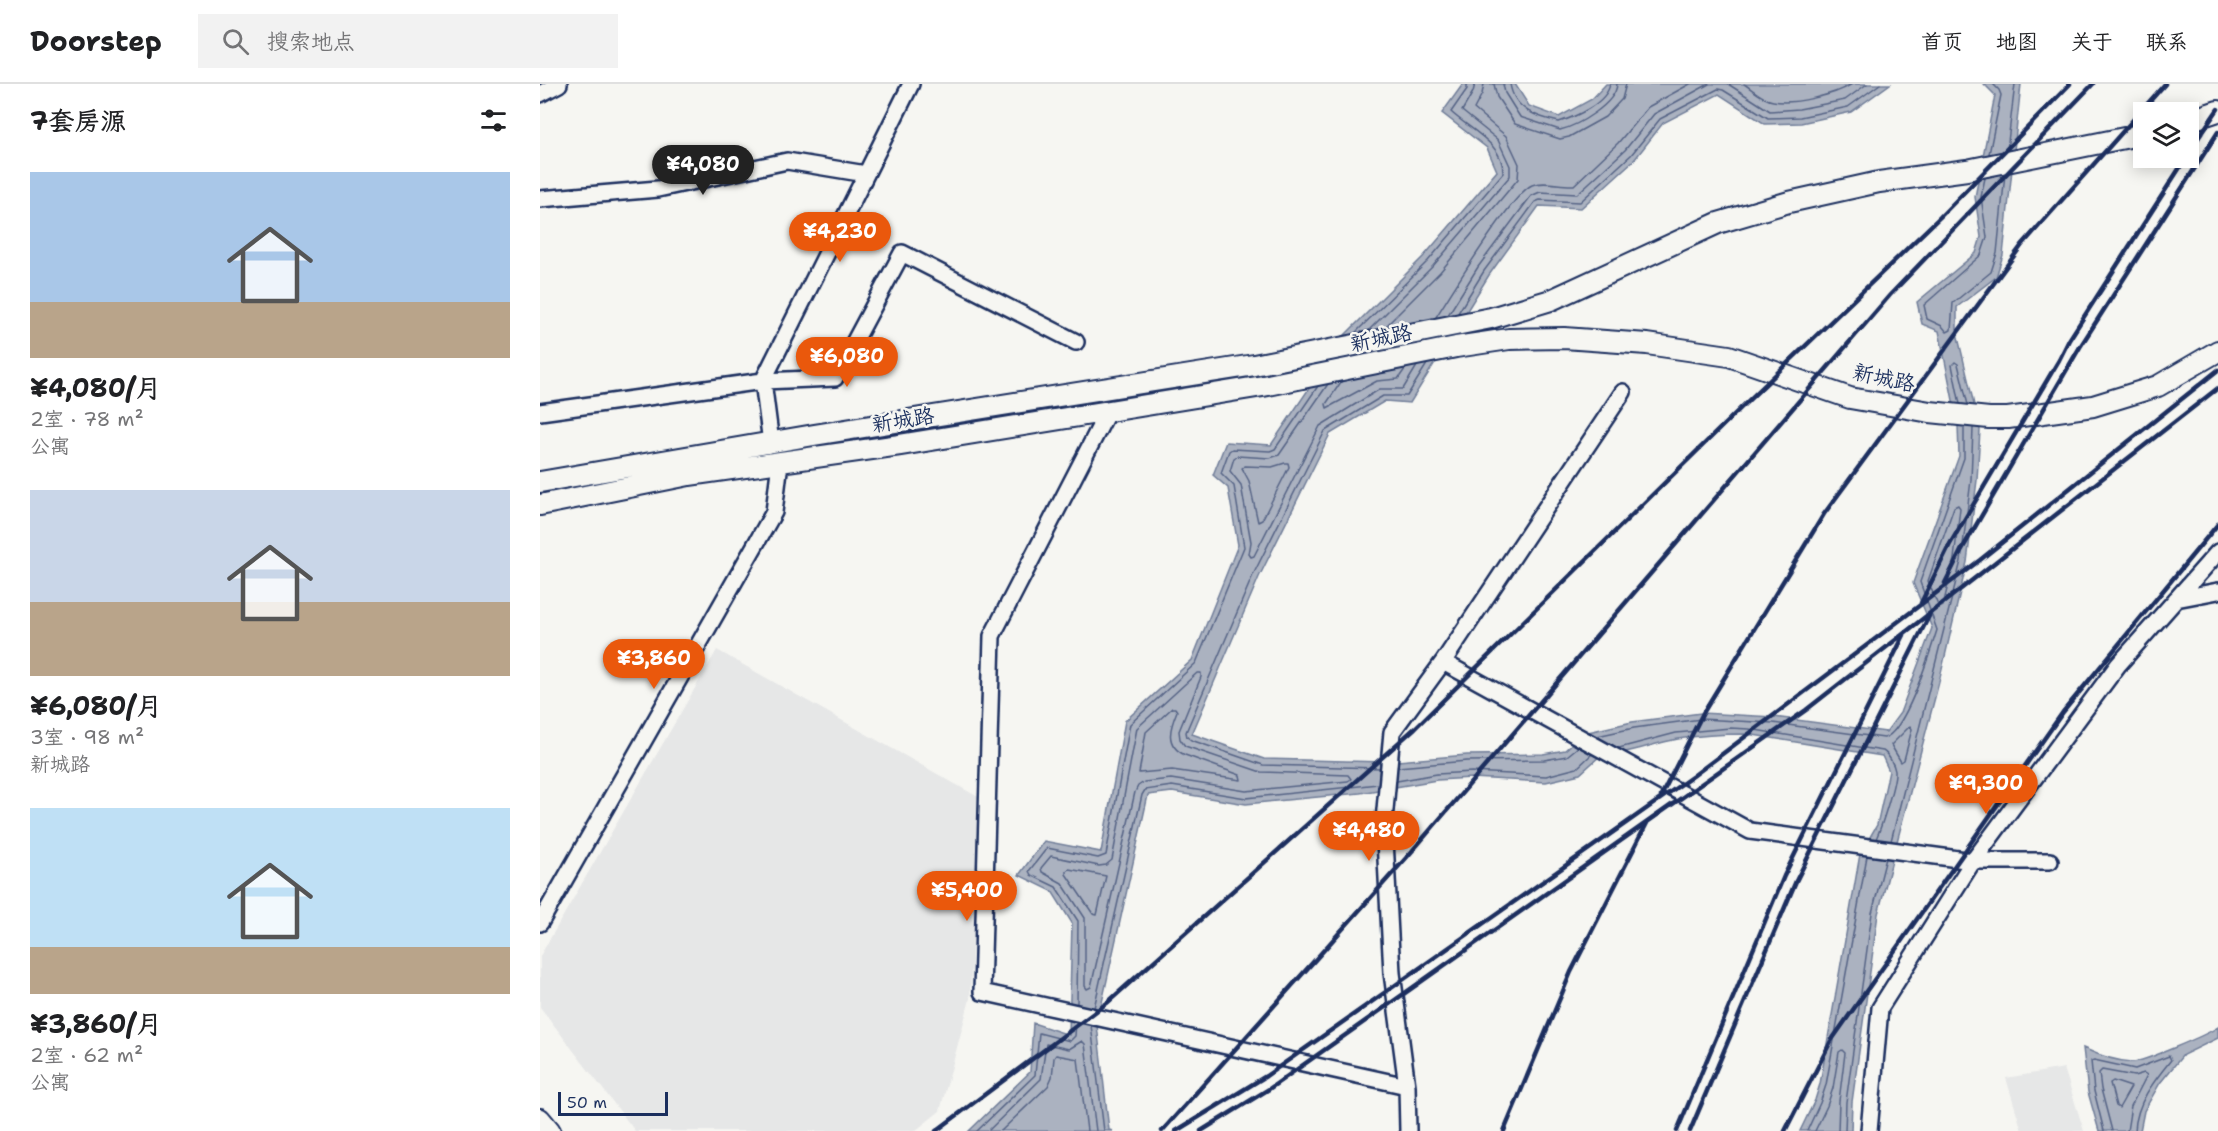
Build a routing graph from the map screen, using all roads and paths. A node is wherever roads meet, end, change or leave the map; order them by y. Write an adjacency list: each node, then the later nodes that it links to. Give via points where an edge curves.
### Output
1 (910, 84): 5 (street)
2 (2218, 111): 3 (main road)
3 (2199, 117)
4 (2133, 136): 13 (main road, 新城路, via 1790,202 1718,223 1551,300 1491,318 1254,365)
5 (866, 174): 6 (street, via 787,161 658,189); 9 (street)
6 (540, 199)
7 (1076, 342): 9 (street, via 902,253 835,378)
8 (2218, 351): 11 (main road, 新城路, via 2158,386 2093,406 2008,418 1930,412 1850,398 1729,356 1647,344 1564,338 1509,339 1446,349 1263,386)
9 (763, 381): 12 (street); 13 (street)
10 (1623, 392): 20 (street)
11 (1108, 411): 14 (main road, 新城路); 24 (street, via 992,636 982,992)
12 (540, 412)
13 (771, 443): 15 (main road, 新城路)
14 (780, 462): 16 (main road, 新城路, via 689,475); 23 (street, via 774,512)
15 (540, 482)
16 (550, 503)
17 (2218, 552): 19 (street)
18 (2218, 591): 19 (street)
19 (2176, 599): 21 (street, via 2118,665)
20 (1443, 662): 21 (street, via 1750,831); 24 (street, via 1392,732 1384,821 1392,974)
21 (1973, 861): 22 (street); 28 (street, via 1880,1008)
22 (2050, 861)
23 (540, 923)
24 (1407, 1086): 27 (street)
25 (540, 1119): 26 (main road)
26 (550, 1131)
27 (1408, 1131)
28 (1869, 1131)

